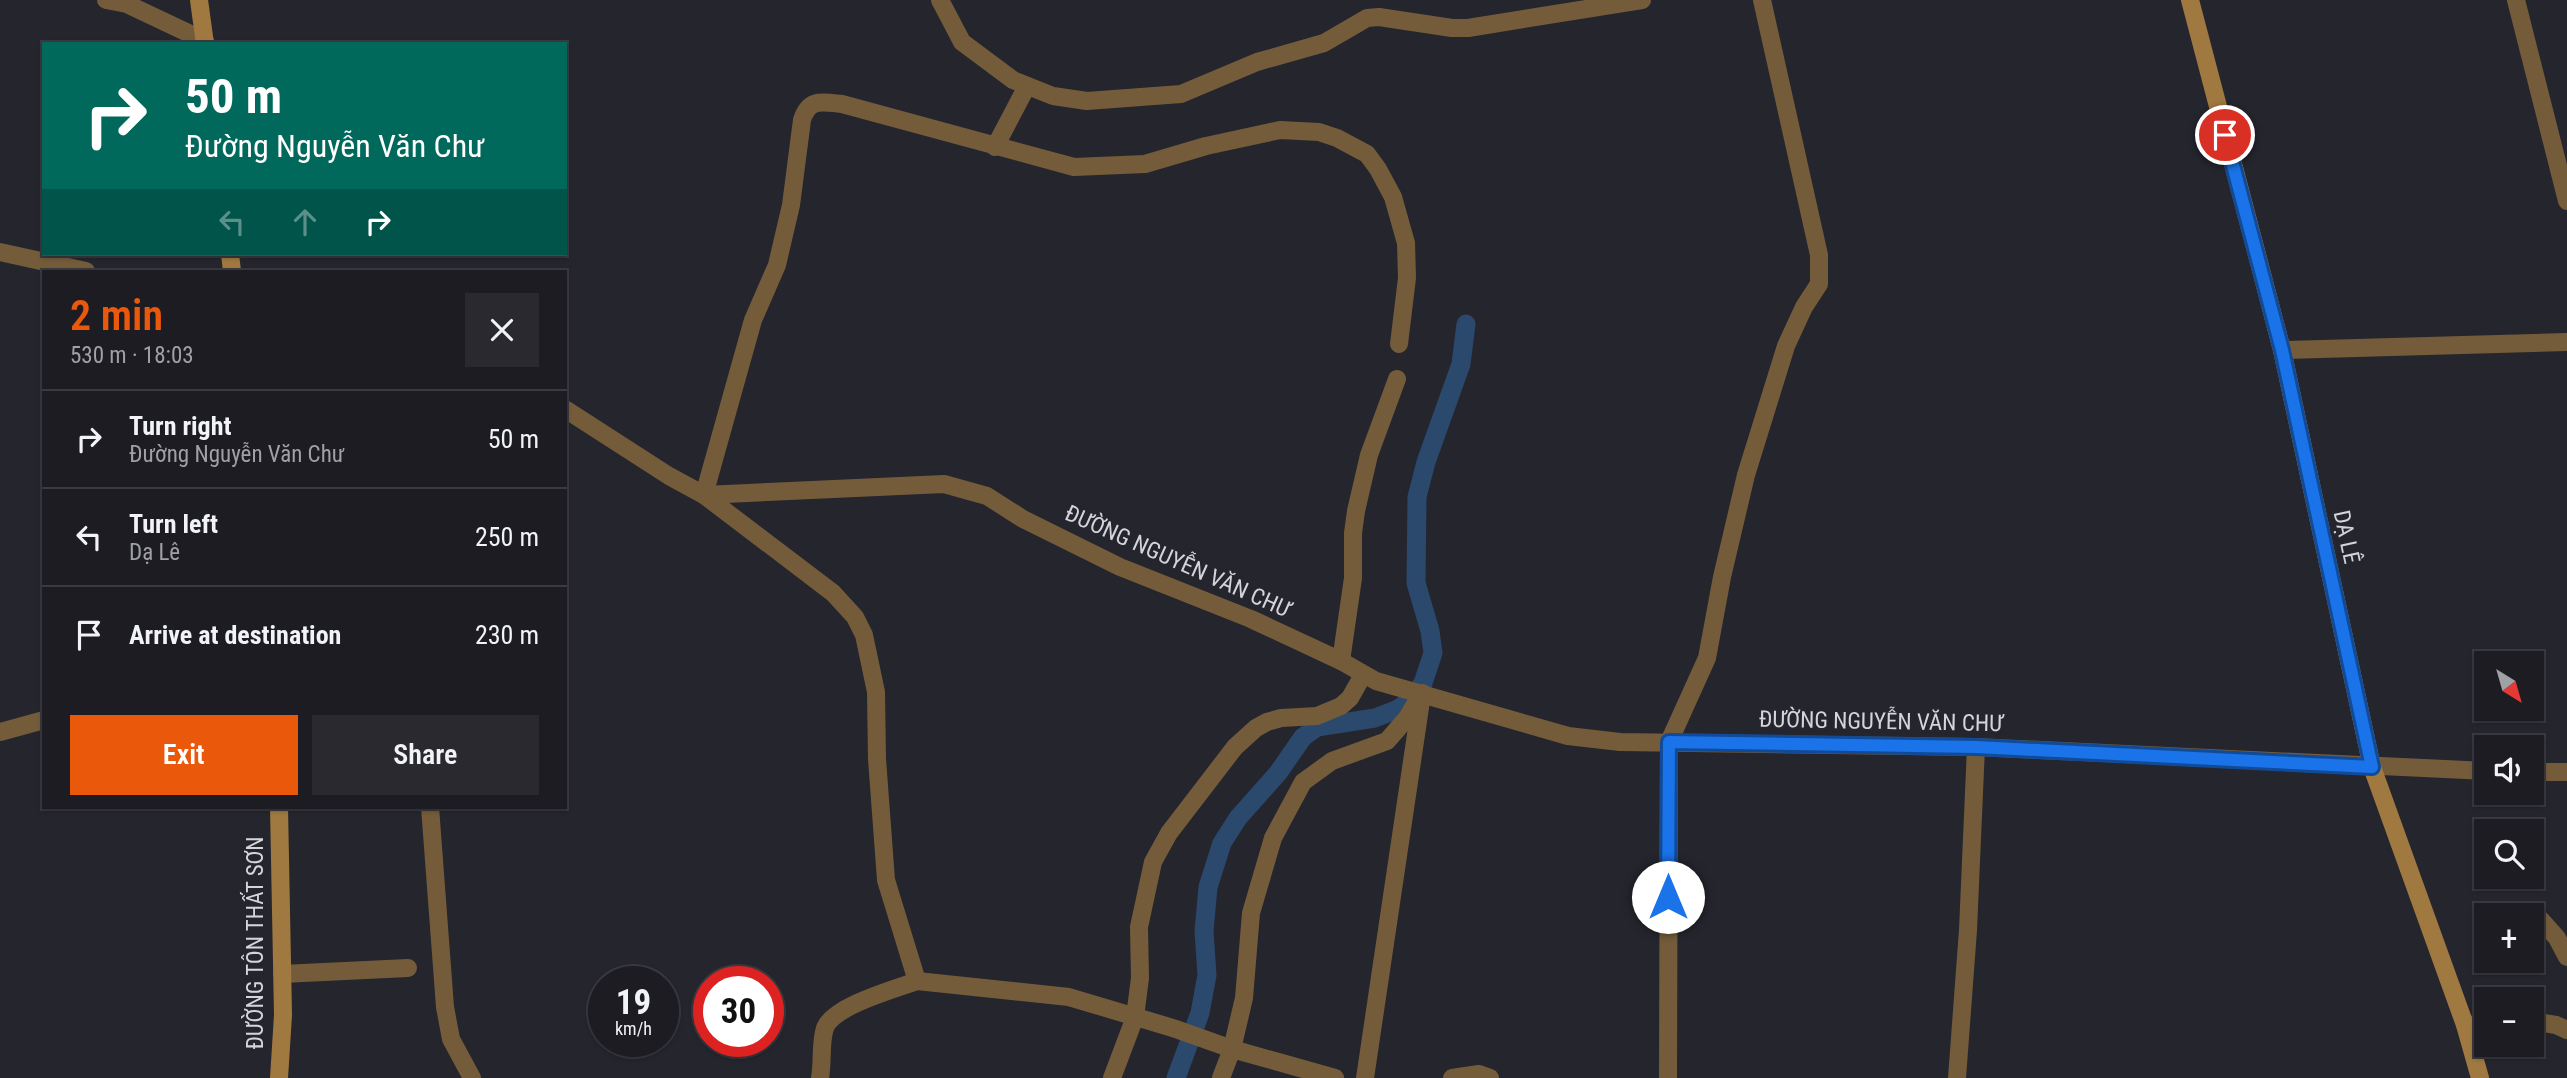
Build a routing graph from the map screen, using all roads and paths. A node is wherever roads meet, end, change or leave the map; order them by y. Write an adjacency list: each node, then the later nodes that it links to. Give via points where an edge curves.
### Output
1 (106, 0): 8 (street, via 127,4)
2 (200, 0): 8 (street)
3 (940, 0): 9 (street, via 962,42 1013,79)
4 (1643, 0): 9 (street, via 1468,28 1367,18 1324,43 1266,58 1168,96 1087,101)
5 (1762, 0): 25 (street, via 1819,256 1819,284 1786,346 1746,475 1707,658)
6 (2190, 0): 16 (street, DẠ LÊ)
7 (2516, 0): 11 (street)
8 (205, 42)
9 (1023, 92): 10 (street)
10 (999, 140): 15 (street, via 1074,167 1145,164 1280,130 1319,132 1351,144 1367,154 1378,169 1393,197 1406,243); 19 (street, via 842,104 814,103 806,109 777,265 754,320)
11 (2566, 190)
12 (0, 252): 13 (street)
13 (81, 270)
14 (2567, 342): 16 (street)
15 (1399, 344)
16 (2282, 350): 27 (street, DẠ LÊ)
17 (1397, 379): 20 (street, via 1362,482)
18 (567, 410): 19 (street)
19 (704, 495): 20 (street, ĐƯỜNG NGUYỄN VĂN CHƯ, via 944,484 987,496 1120,568 1251,618); 37 (street, via 833,593 864,635 876,692 886,880)
20 (1341, 661): 21 (street, ĐƯỜNG NGUYỄN VĂN CHƯ)
21 (1370, 678): 22 (street, ĐƯỜNG NGUYỄN VĂN CHƯ); 38 (street, via 1329,713 1281,719 1256,728 1235,747 1169,832 1153,862 1141,914)
22 (1414, 692): 25 (street, ĐƯỜNG NGUYỄN VĂN CHƯ, via 1568,736); 43 (street, via 1407,718 1387,741 1332,761 1303,782 1273,838 1251,913 1244,998); 50 (street)
23 (42, 721): 24 (street)
24 (0, 732)
25 (1669, 742): 26 (street, ĐƯỜNG NGUYỄN VĂN CHƯ); 53 (street)
26 (1976, 747): 27 (street, ĐƯỜNG NGUYỄN VĂN CHƯ); 54 (street)
27 (2372, 767): 28 (street, ĐƯỜNG NGUYỄN VĂN CHƯ); 40 (street, DẠ LÊ)
28 (2474, 771)
29 (2544, 772): 30 (street)
30 (2567, 772)
31 (278, 809): 36 (street, ĐƯỜNG TÔN THẤT SƠN)
32 (430, 809): 45 (street, via 446,1016 455,1047)
33 (2544, 923): 34 (street)
34 (2567, 957)
35 (408, 968): 36 (street)
36 (282, 974): 44 (street, ĐƯỜNG TÔN THẤT SƠN)
37 (917, 981): 38 (street, via 1069,997); 46 (street, via 831,1018 825,1027)
38 (1135, 1017): 43 (street); 47 (street)
39 (2544, 1023): 42 (street)
40 (2465, 1025): 41 (street); 55 (street, DẠ LÊ)
41 (2474, 1025)
42 (2567, 1030)
43 (1230, 1048): 48 (street); 49 (street)
44 (279, 1078)
45 (472, 1078)
46 (820, 1078)
47 (1112, 1078)
48 (1220, 1078)
49 (1335, 1078)
50 (1365, 1078)
51 (1452, 1078): 52 (street, via 1479,1074)
52 (1490, 1078)
53 (1668, 1078)
54 (1957, 1078)
55 (2480, 1078)

